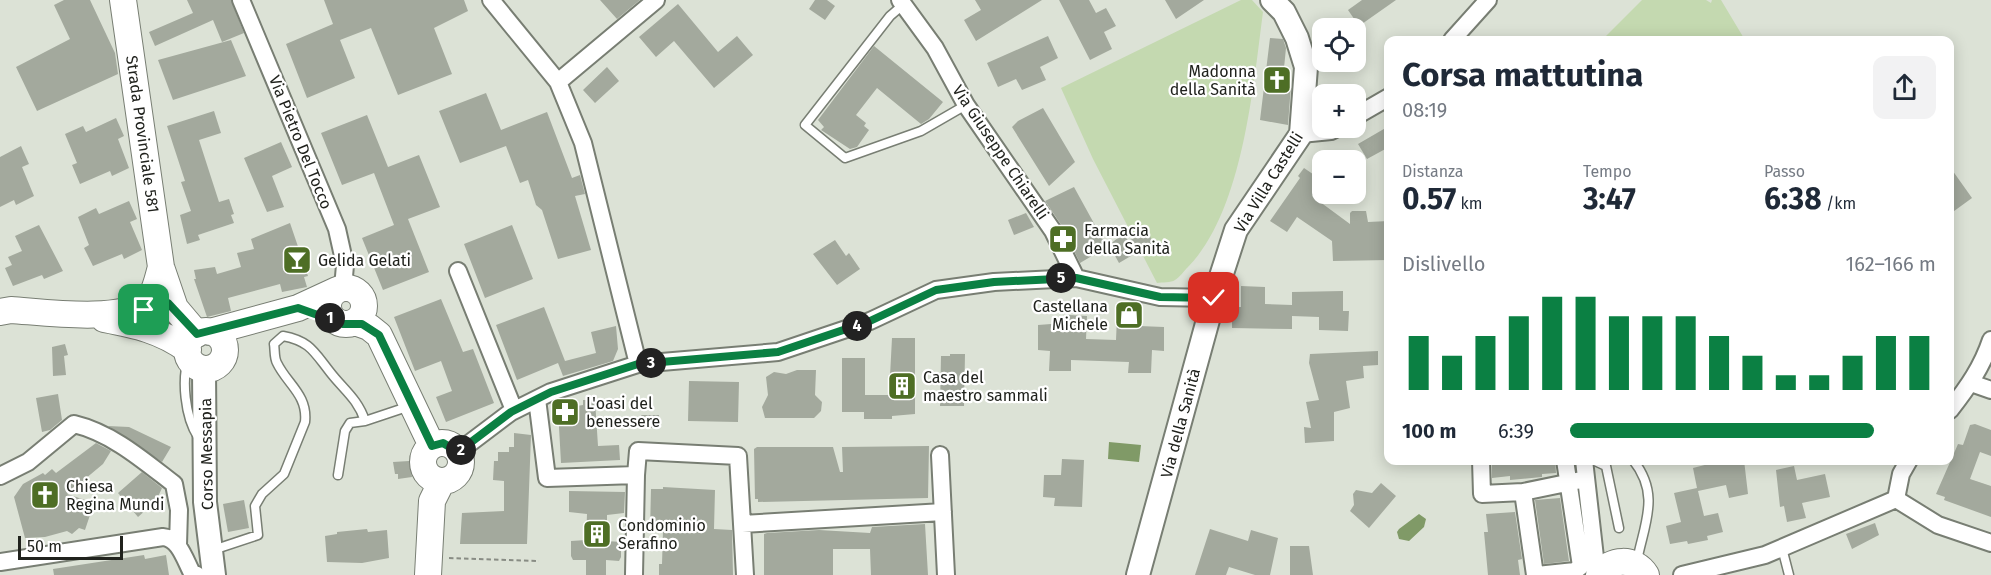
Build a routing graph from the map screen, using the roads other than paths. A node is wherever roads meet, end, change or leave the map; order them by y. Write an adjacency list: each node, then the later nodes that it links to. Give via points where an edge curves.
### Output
1 (123, 0): 15 (main road, Strada Provinciale 581)
2 (241, 0): 18 (street, Via Pietro Del Tocco, via 338,229 345,265)
3 (491, 0): 9 (street)
4 (656, 0): 9 (street)
5 (1272, 0): 14 (main road, Via Villa Castelli, via 1284,12 1306,67)
6 (1488, 0): 8 (street)
7 (905, 1): 11 (street, Via Giuseppe Chiarelli); 11 (lane, via 805,125 846,158 921,131)
8 (1456, 36)
9 (558, 82): 29 (street, via 583,142)
10 (1384, 100): 12 (street)
11 (966, 105): 17 (street, Via Giuseppe Chiarelli, via 1053,231)
12 (1366, 110)
13 (1312, 133): 14 (street)
14 (1301, 134): 19 (main road, Via Villa Castelli, via 1236,230)
15 (161, 267): 20 (main road); 21 (main road, Strada Provinciale 581)
16 (458, 272): 35 (street)
17 (1076, 278): 19 (street, via 1160,297); 29 (street, via 994,282 936,290 870,321 778,352)
18 (340, 289): 22 (main road); 25 (main road, via 354,289 363,297 364,309)
19 (1214, 298): 63 (main road, Via della Sanità)
20 (148, 301): 21 (main road, via 160,300); 24 (main road, via 113,313); 26 (main road, via 144,315)
21 (175, 308): 28 (main road)
22 (298, 308): 25 (main road); 28 (main road, via 254,321)
23 (0, 312): 24 (main road)
24 (86, 315): 26 (main road)
25 (344, 321): 34 (main road, via 369,327 379,335)
26 (152, 329): 28 (main road)
27 (1991, 340): 30 (street)
28 (202, 349): 60 (main road, Corso Messapia, via 205,502)
29 (638, 364): 32 (street)
30 (1971, 383): 31 (street); 33 (street)
31 (1991, 390)
32 (537, 399): 35 (street); 47 (street, via 547,478)
33 (1954, 405)
34 (411, 406): 36 (lane); 37 (main road)
35 (514, 410): 38 (street)
36 (365, 421): 46 (lane, via 350,423 345,431); 60 (lane, via 354,398 310,346 283,336 274,344 275,361 303,402 305,422 284,474 255,506 258,536)
37 (432, 446): 38 (main road, via 443,443); 50 (main road, via 424,455 424,468 431,478)
38 (458, 452): 50 (main road, via 460,469)
39 (940, 455): 54 (street)
40 (1481, 465): 52 (street, via 1482,494)
41 (1566, 465): 51 (street)
42 (1585, 465): 49 (street)
43 (1604, 465): 56 (lane)
44 (1637, 465): 64 (lane, via 1650,509)
45 (1906, 465): 53 (street)
46 (338, 475)
47 (636, 475): 55 (street, via 638,451 738,456); 68 (street)
48 (0, 476): 58 (street, via 28,462 74,424 85,427 122,445 174,484 179,510)
49 (1586, 479): 51 (street); 72 (street)
50 (442, 481): 62 (main road, via 432,501)
51 (1569, 483): 52 (street); 71 (street, via 1581,566 1575,571)
52 (1523, 492): 71 (street)
53 (1896, 499): 57 (street, via 1938,525); 59 (street)
54 (943, 512): 55 (street); 70 (street)
55 (742, 524): 69 (street)
56 (1619, 528)
57 (1991, 543)
58 (177, 545): 61 (street, via 170,537 163,537); 66 (street, via 192,573)
59 (1782, 548): 65 (street); 74 (lane)
60 (212, 550): 67 (main road, Corso Messapia)
61 (0, 562)
62 (428, 566)
63 (1140, 568)
64 (1641, 570): 72 (main road, via 1618,562)
65 (1701, 573): 73 (street)
66 (197, 575)
67 (213, 575)
68 (634, 575)
69 (744, 575)
70 (946, 575)
71 (1536, 575)
72 (1598, 575)
73 (1682, 575)
74 (1790, 575)

